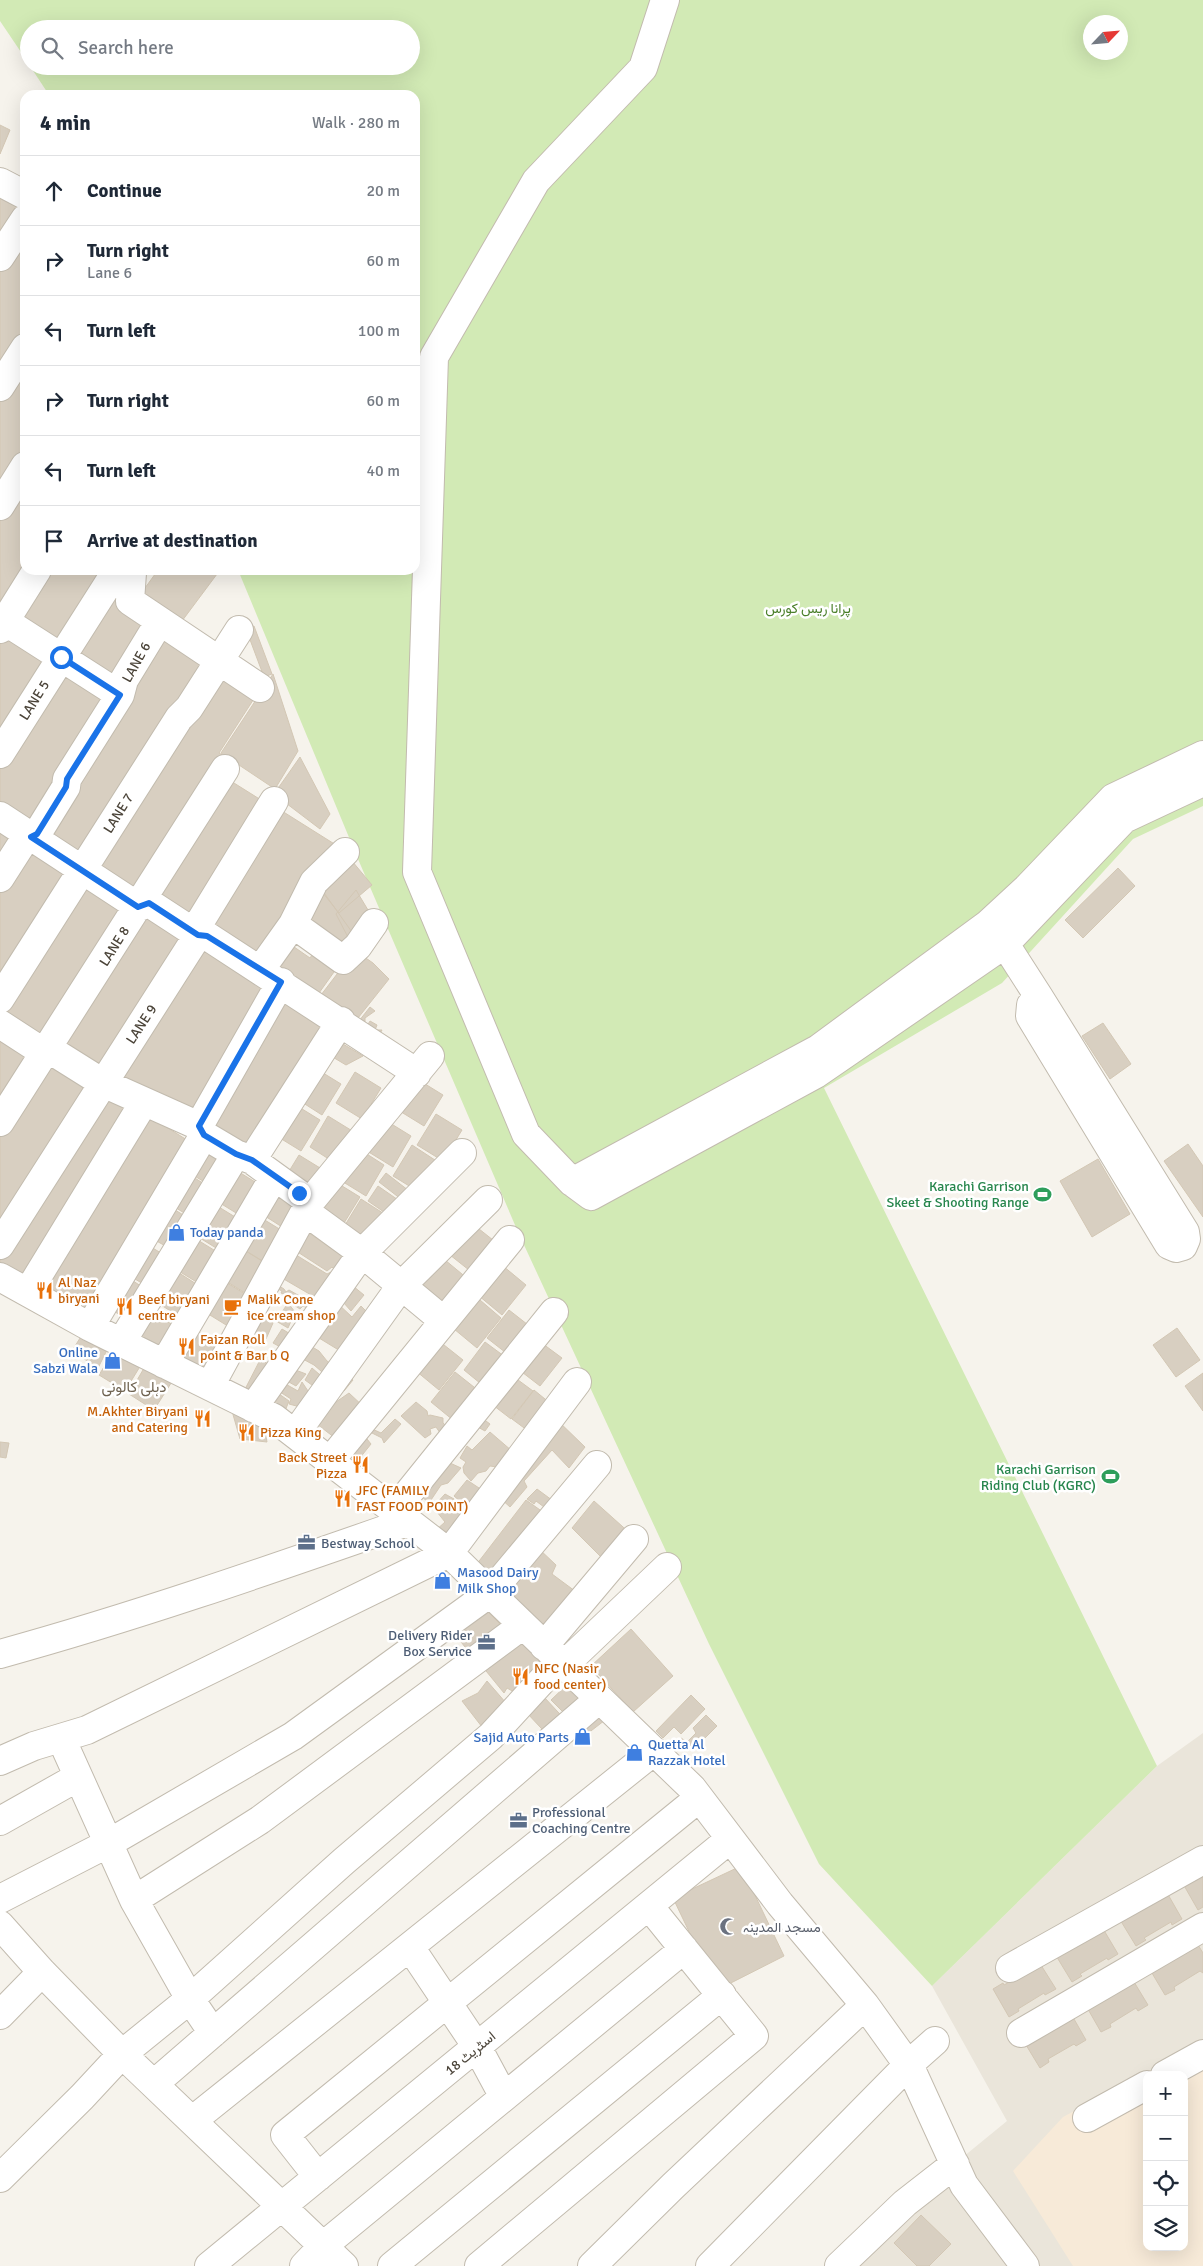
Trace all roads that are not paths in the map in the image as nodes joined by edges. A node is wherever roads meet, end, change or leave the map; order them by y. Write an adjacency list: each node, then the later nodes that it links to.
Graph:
1 (665, 0): 33 (street)
2 (0, 182): 3 (street)
3 (20, 192)
4 (20, 227): 5 (street)
5 (0, 257)
6 (20, 356): 7 (street)
7 (0, 387)
8 (20, 474): 9 (street)
9 (0, 506)
10 (35, 575): 14 (street)
11 (114, 575): 16 (street, LANE 5)
12 (132, 575): 13 (street)
13 (160, 621): 17 (street); 19 (street, LANE 6)
14 (2, 623): 16 (street)
15 (239, 630): 17 (street, LANE 7)
16 (61, 657): 19 (street); 20 (street, LANE 5)
17 (220, 661): 18 (street); 28 (street, LANE 7)
18 (260, 688)
19 (120, 695): 26 (street, LANE 6)
20 (0, 754)
21 (1203, 755): 33 (street)
22 (225, 769): 30 (street, LANE 8)
23 (1203, 782): 33 (street)
24 (274, 802): 34 (street, LANE 9)
25 (0, 816): 26 (street)
26 (31, 837): 28 (street); 29 (street, LANE 6)
27 (345, 852): 32 (street)
28 (82, 871): 30 (street); 37 (street, LANE 7)
29 (0, 878)
30 (138, 907): 34 (street); 40 (street, LANE 8)
31 (374, 923): 32 (street)
32 (293, 924): 35 (street)
33 (997, 934): 36 (street)
34 (198, 935): 35 (street); 41 (street, LANE 9)
35 (271, 976): 38 (street); 44 (street)
36 (1039, 997): 36 (street)
37 (0, 999)
38 (340, 1021): 46 (street); 49 (street)
39 (0, 1024): 40 (street)
40 (45, 1050): 41 (street); 43 (street, LANE 8)
41 (103, 1083): 42 (street); 51 (street, LANE 9)
42 (144, 1102): 44 (street); 55 (street)
43 (0, 1122)
44 (202, 1131): 46 (street); 58 (street)
45 (462, 1153): 52 (street)
46 (244, 1157): 47 (street); 59 (street)
47 (274, 1177): 49 (street); 60 (street)
48 (488, 1200): 54 (street)
49 (310, 1202): 52 (street); 62 (street)
50 (510, 1240): 57 (street)
51 (0, 1245)
52 (362, 1252): 54 (street); 63 (street)
53 (0, 1277): 55 (street)
54 (401, 1286): 57 (street); 64 (street)
55 (28, 1292): 58 (street)
56 (554, 1312): 67 (street)
57 (444, 1321): 65 (street)
58 (90, 1327): 59 (street)
59 (121, 1343): 60 (street)
60 (164, 1364): 62 (street)
61 (577, 1382): 69 (street)
62 (210, 1386): 63 (street)
63 (253, 1408): 64 (street)
64 (295, 1434): 65 (street)
65 (330, 1461): 67 (street)
66 (597, 1465): 71 (street)
67 (400, 1516): 69 (street); 73 (street)
68 (634, 1539): 74 (street)
69 (449, 1553): 71 (street); 76 (street)
70 (664, 1570): 74 (street)
71 (490, 1594): 72 (street); 83 (street)
72 (523, 1625): 74 (street); 86 (street)
73 (0, 1654)
74 (556, 1657): 75 (street); 95 (street)
75 (599, 1699): 77 (street); 99 (street)
76 (61, 1738): 78 (street); 79 (street)
77 (654, 1751): 80 (street); 90 (street)
78 (0, 1762)
79 (78, 1776): 81 (street); 83 (street)
80 (699, 1798): 82 (street); 96 (street)
81 (0, 1821)
82 (730, 1839): 87 (street, اسٹریٹ 18); 97 (street)
83 (109, 1842): 85 (street); 86 (street)
84 (1203, 1860): 92 (street)
85 (0, 1899)
86 (134, 1900): 95 (street)
87 (648, 1906): 91 (street); 102 (street, اسٹریٹ 18)
88 (0, 1924): 93 (street)
89 (1203, 1927): 100 (street)
90 (410, 1947): 96 (street); 111 (street)
91 (684, 1949): 94 (street); 109 (street)
92 (1010, 1968)
93 (42, 1972): 98 (street); 103 (street)
94 (722, 1995): 120 (street); 121 (street)
95 (190, 1999): 99 (street); 103 (street)
96 (448, 2002): 102 (street); 113 (street)
97 (865, 2005): 105 (street); 122 (street)
98 (0, 2014)
99 (212, 2033): 107 (street)
100 (1021, 2033)
101 (935, 2041): 105 (street)
102 (476, 2047): 109 (street); 113 (street, اسٹریٹ 18)
103 (122, 2054): 107 (street); 114 (street)
104 (1203, 2054): 106 (street)
105 (908, 2065): 112 (street); 123 (street)
106 (1172, 2071)
107 (155, 2083): 111 (street)
108 (1143, 2087): 110 (street)
109 (504, 2097): 116 (street)
110 (1087, 2118)
111 (193, 2120): 115 (street)
112 (955, 2164): 124 (street); 125 (street)
113 (318, 2177): 115 (street, اسٹریٹ 18)
114 (0, 2178)
115 (283, 2207): 116 (street); 117 (street, اسٹریٹ 18)
116 (324, 2246): 118 (street); 119 (street)
117 (209, 2266)
118 (304, 2266)
119 (344, 2266)
120 (392, 2266)
121 (479, 2266)
122 (592, 2266)
123 (710, 2266)
124 (839, 2266)
125 (1025, 2266)

